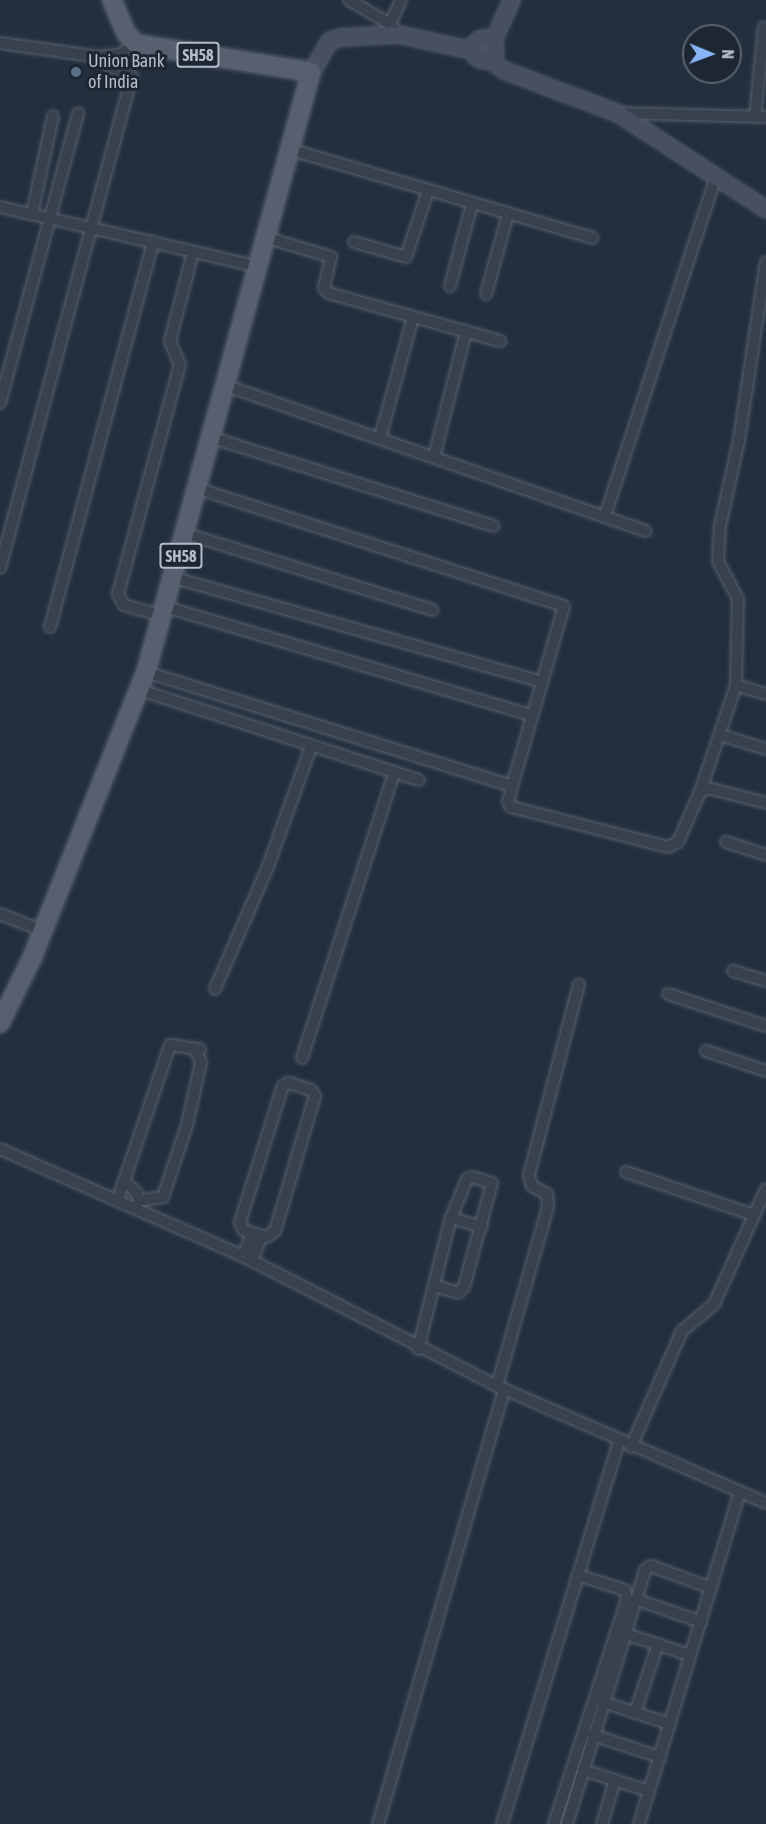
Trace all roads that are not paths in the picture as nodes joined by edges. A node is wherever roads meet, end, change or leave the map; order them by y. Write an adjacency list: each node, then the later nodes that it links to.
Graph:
1 (112, 0): 9 (main road)
2 (349, 0): 6 (street)
3 (401, 0): 6 (street)
4 (511, 0): 7 (main road)
5 (764, 27): 17 (street)
6 (394, 29): 10 (main road); 13 (main road)
7 (492, 42): 10 (main road); 12 (main road)
8 (0, 43): 11 (street)
9 (136, 44): 11 (street); 13 (main road, SH58)
10 (472, 50): 12 (main road)
11 (100, 57): 27 (street)
12 (489, 59): 15 (main road)
13 (311, 72): 18 (main road, SH58)
14 (78, 113): 26 (street)
15 (618, 113): 17 (street); 19 (main road)
16 (53, 116): 24 (street)
17 (760, 117)
18 (292, 150): 20 (street); 28 (main road, SH58)
19 (716, 176): 23 (main road); 46 (street)
20 (428, 191): 21 (street); 31 (street)
21 (472, 204): 25 (street); 35 (street)
22 (0, 207): 24 (street)
23 (766, 209)
24 (32, 214): 26 (street)
25 (508, 214): 29 (street); 36 (street)
26 (49, 217): 27 (street); 41 (street)
27 (94, 228): 30 (street); 50 (street)
28 (268, 238): 34 (main road, SH58); 37 (street)
29 (592, 238)
30 (153, 242): 32 (street); 54 (street)
31 (354, 242)
32 (194, 252): 34 (street); 53 (street)
33 (766, 262): 57 (street)
34 (260, 267): 40 (main road, SH58)
35 (450, 286)
36 (486, 294)
37 (413, 317): 38 (street); 43 (street)
38 (466, 332): 39 (street); 44 (street)
39 (500, 341)
40 (227, 386): 42 (main road, SH58); 43 (street)
41 (0, 403)
42 (213, 438): 45 (main road, SH58); 47 (street)
43 (380, 438): 44 (street)
44 (434, 457): 46 (street)
45 (199, 489): 49 (main road, SH58); 56 (street)
46 (605, 516): 48 (street)
47 (493, 526)
48 (646, 531)
49 (187, 534): 51 (main road, SH58); 52 (street)
50 (0, 568)
51 (175, 578): 53 (main road, SH58); 56 (street)
52 (432, 610)
53 (165, 611): 55 (main road, SH58); 60 (street)
54 (50, 627)
55 (146, 672): 58 (main road, SH58); 66 (street)
56 (542, 682): 60 (street)
57 (736, 686): 59 (street); 61 (street)
58 (140, 690): 62 (street); 72 (main road, SH58)
59 (766, 694)
60 (531, 715): 66 (street)
61 (720, 735): 63 (street); 67 (street)
62 (311, 747): 64 (street); 76 (street)
63 (766, 748)
64 (394, 773): 65 (street); 81 (street)
65 (419, 780)
66 (512, 786): 67 (street)
67 (700, 792): 68 (street)
68 (766, 803)
69 (726, 842): 70 (street)
70 (766, 855)
71 (0, 914): 72 (street)
72 (43, 931): 78 (main road, SH58)
73 (733, 971): 74 (street)
74 (766, 981)
75 (579, 984): 95 (street)
76 (215, 989)
77 (668, 994): 79 (street)
78 (0, 1023)
79 (766, 1026)
80 (706, 1051): 82 (street)
81 (302, 1058)
82 (766, 1071)
83 (0, 1149): 87 (street)
84 (626, 1172): 88 (street)
85 (124, 1180): 85 (street); 87 (street)
86 (766, 1189): 88 (street)
87 (118, 1201): 92 (street)
88 (754, 1215): 97 (street)
89 (451, 1218): 90 (street); 90 (street); 93 (street)
90 (482, 1227): 93 (street)
91 (256, 1235): 91 (street); 92 (street)
92 (247, 1258): 94 (street)
93 (436, 1286): 94 (street)
94 (417, 1349): 95 (street)
95 (500, 1388): 96 (street); 115 (street)
96 (619, 1441): 97 (street); 100 (street)
97 (631, 1447): 98 (street)
98 (739, 1494): 99 (street); 101 (street)
99 (766, 1503)
100 (577, 1575): 116 (street); 117 (street)
101 (711, 1588): 102 (street); 103 (street)
102 (635, 1599): 103 (street); 104 (street)
103 (701, 1622): 106 (street)
104 (623, 1633): 105 (street); 107 (street)
105 (658, 1644): 106 (street); 108 (street)
106 (690, 1655): 109 (street)
107 (603, 1702): 108 (street); 110 (street)
108 (635, 1713): 109 (street)
109 (670, 1724): 111 (street)
110 (593, 1735): 111 (street); 112 (street)
111 (660, 1757): 114 (street)
112 (583, 1770): 113 (street); 118 (street)
113 (615, 1780): 114 (street); 119 (street)
114 (649, 1791): 120 (street)
115 (378, 1824)
116 (502, 1824)
117 (554, 1824)
118 (567, 1824)
119 (602, 1824)
120 (639, 1824)

